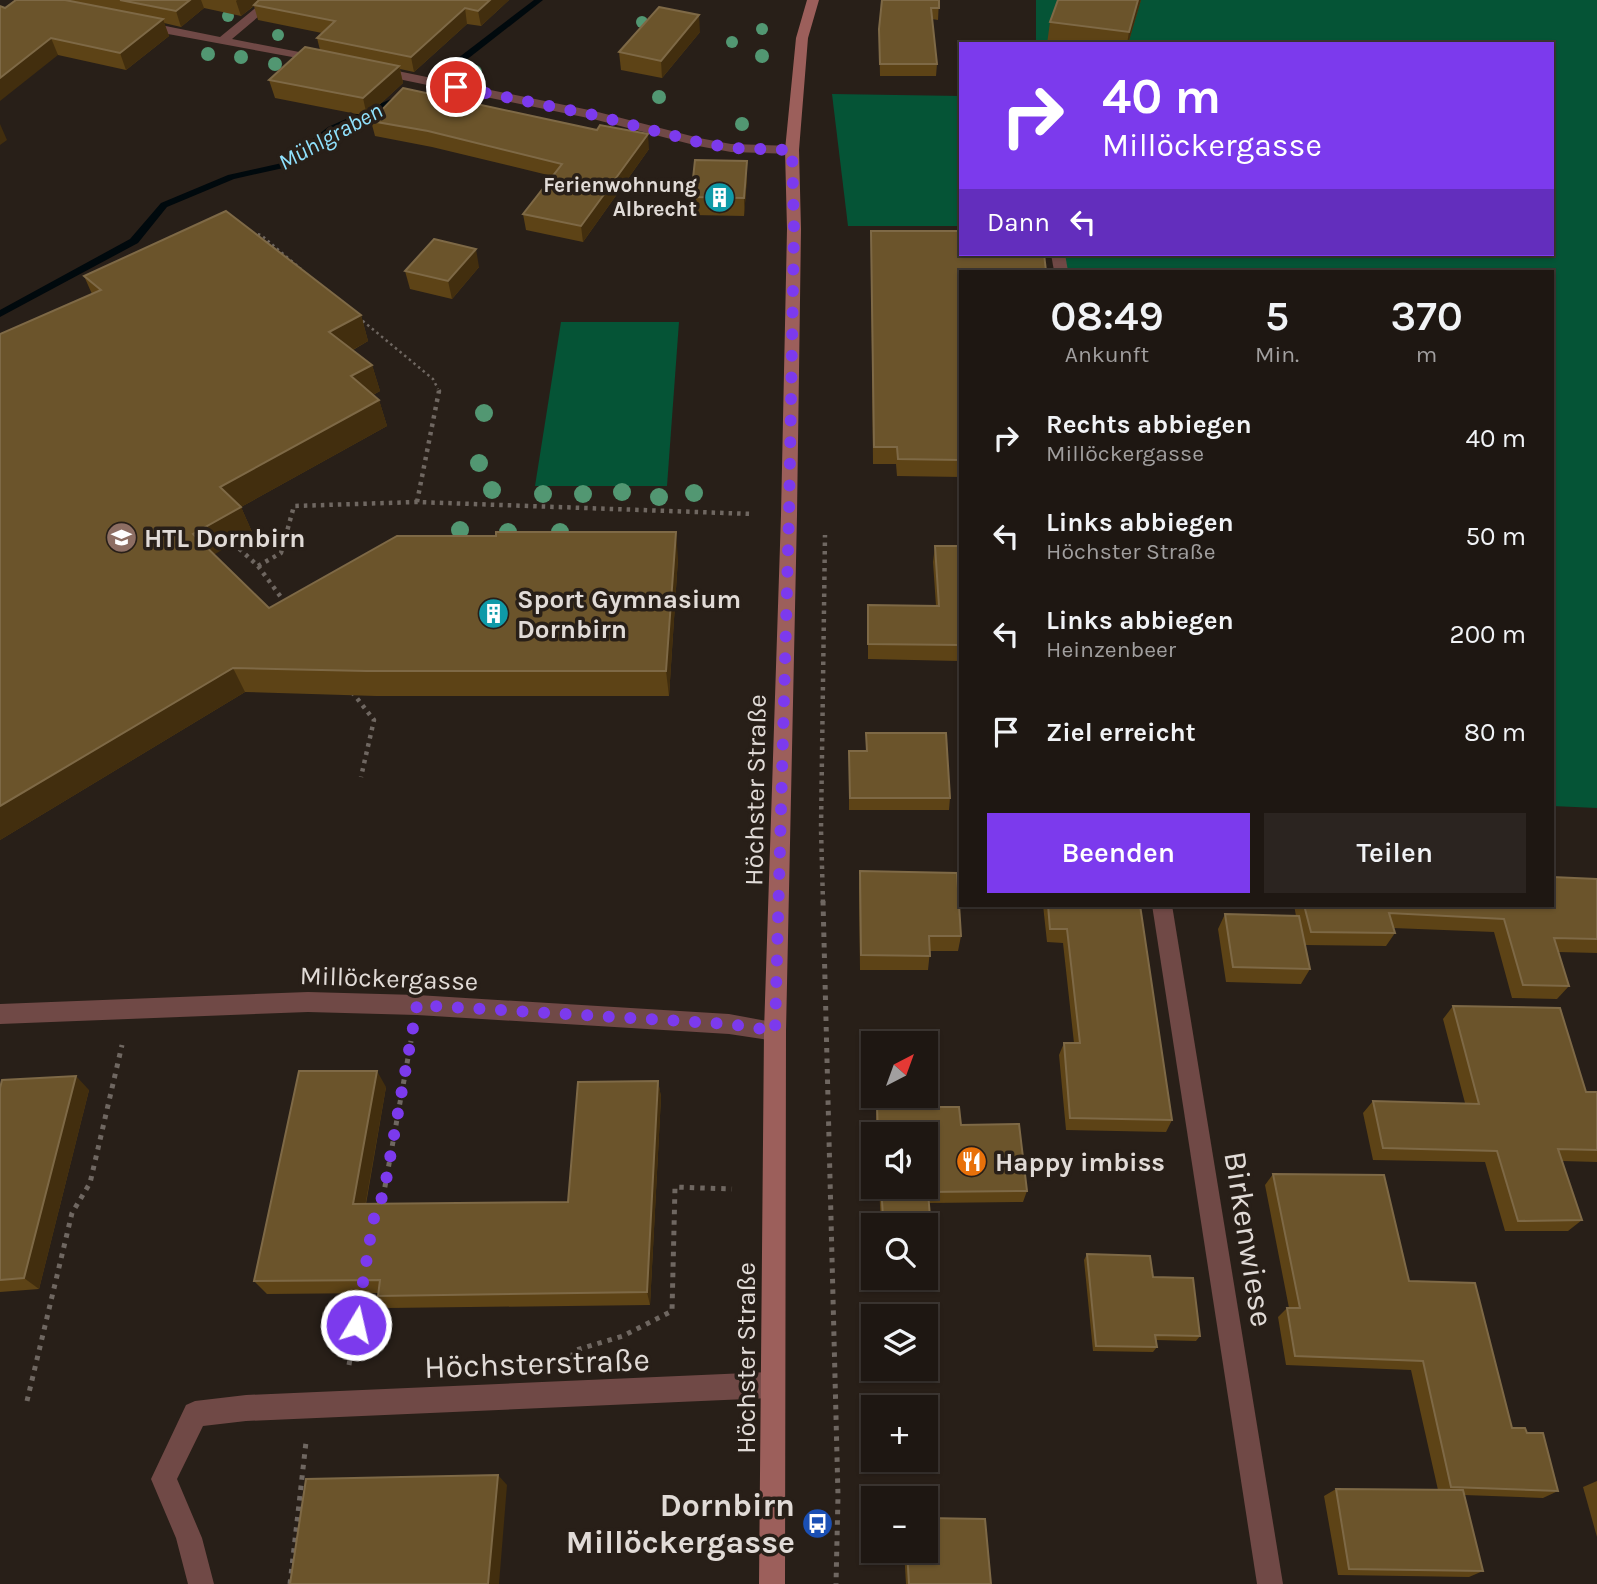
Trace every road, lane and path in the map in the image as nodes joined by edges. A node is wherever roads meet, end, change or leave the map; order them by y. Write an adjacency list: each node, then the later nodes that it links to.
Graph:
1 (272, 0): 4 (street)
2 (813, 0): 7 (main road, Höchster Straße)
3 (126, 22): 4 (street)
4 (224, 40): 5 (street)
5 (335, 63)
6 (361, 68): 7 (street)
7 (792, 150): 23 (main road, Höchster Straße)
8 (250, 233): 9 (path)
9 (301, 269)
10 (352, 312): 11 (path)
11 (417, 502): 12 (path); 15 (path)
12 (753, 514)
13 (825, 527): 35 (path)
14 (233, 543): 15 (path)
15 (258, 566): 16 (path)
16 (291, 610)
17 (349, 687): 18 (path)
18 (361, 777)
19 (1162, 907): 36 (street, Birkenwiese)
20 (417, 1005): 21 (street, Millöckergasse); 23 (street, Millöckergasse); 25 (path)
21 (130, 1007): 22 (street, Millöckergasse); 29 (path)
22 (0, 1014)
23 (775, 1031): 27 (main road, Höchster Straße)
24 (732, 1189): 28 (path)
25 (376, 1211)
26 (364, 1273): 30 (path)
27 (771, 1385): 28 (street, Höchsterstraße); 34 (main road, Höchster Straße)
28 (569, 1395): 30 (street, Höchsterstraße)
29 (27, 1401)
30 (343, 1404): 31 (street, Höchsterstraße)
31 (311, 1405): 32 (street, Höchsterstraße); 33 (path)
32 (201, 1584)
33 (290, 1584)
34 (772, 1584)
35 (836, 1584)
36 (1270, 1584)

